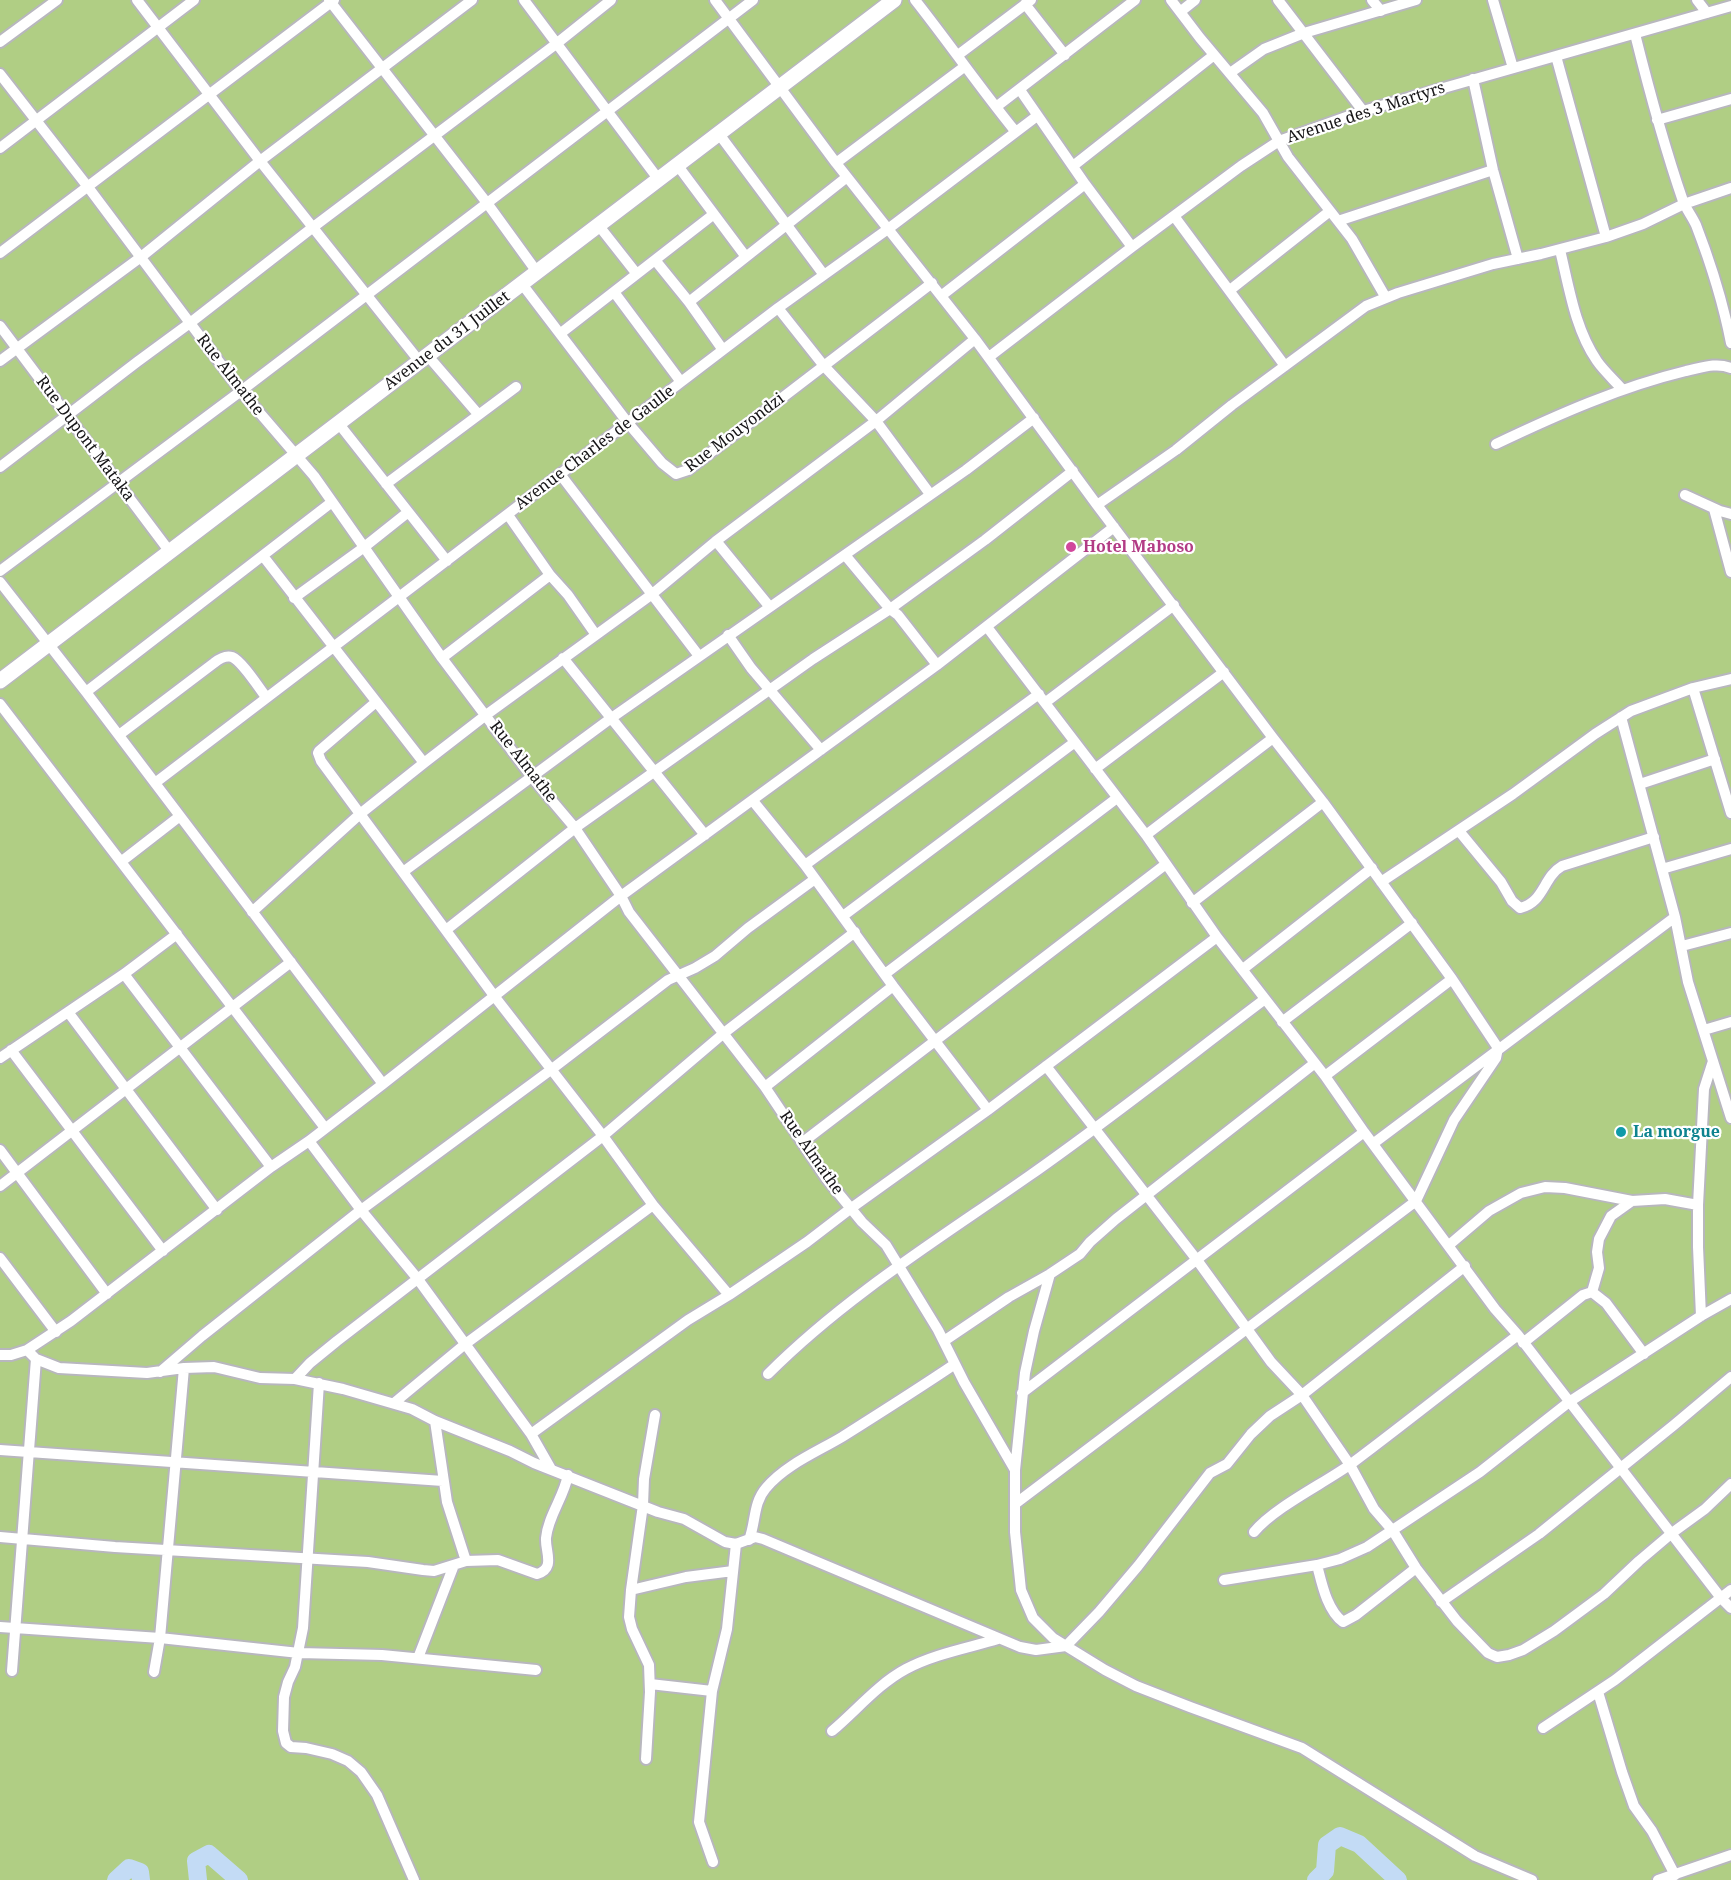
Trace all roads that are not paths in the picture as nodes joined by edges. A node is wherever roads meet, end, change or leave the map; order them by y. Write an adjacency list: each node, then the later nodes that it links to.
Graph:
1 (57, 0): 29 (street)
2 (137, 0): 26 (street)
3 (194, 0): 26 (street)
4 (472, 0): 36 (street)
5 (524, 0): 30 (street)
6 (611, 0): 30 (street)
7 (715, 0): 25 (street)
8 (753, 0): 25 (street)
9 (894, 0): 41 (street, Avenue du 31 Juillet)
10 (915, 0): 31 (street)
11 (1135, 0): 32 (street)
12 (1171, 0): 23 (street)
13 (1195, 0): 23 (street)
14 (1278, 0): 27 (street)
15 (1372, 0): 22 (street)
16 (1416, 0): 22 (street)
17 (1493, 0): 37 (street)
18 (1698, 0): 24 (street)
19 (331, 1): 36 (street); 43 (street)
20 (1028, 2): 31 (street); 32 (street)
21 (1731, 6): 24 (street, Avenue des 3 Martyrs)
22 (1381, 11): 27 (street)
23 (1180, 12): 33 (street)
24 (1707, 13): 28 (street, Avenue des 3 Martyrs)
25 (728, 18): 41 (street); 46 (street)
26 (158, 27): 43 (street); 50 (street)
27 (1304, 33): 38 (street); 47 (street)
28 (1635, 34): 34 (street, Avenue des 3 Martyrs); 49 (street)
29 (0, 42)
30 (556, 44): 46 (street); 53 (street)
31 (958, 55): 35 (street)
32 (1065, 55): 42 (street)
33 (1214, 55): 38 (street); 59 (street)
34 (1556, 56): 37 (street, Avenue des 3 Martyrs); 76 (street)
35 (964, 67): 45 (street); 57 (street)
36 (384, 68): 53 (street); 56 (street)
37 (1513, 68): 40 (street, Avenue des 3 Martyrs)
38 (1230, 73): 54 (street)
39 (0, 74): 50 (street, Rue Almathe)
40 (1473, 79): 47 (street, Avenue des 3 Martyrs); 60 (street)
41 (781, 88): 52 (street, Avenue du 31 Juillet); 57 (street)
42 (1020, 90): 45 (street); 48 (street)
43 (209, 95): 56 (street); 64 (street)
44 (1731, 99): 49 (street)
45 (996, 107): 51 (street)
46 (607, 110): 62 (street); 66 (street)
47 (1363, 111): 54 (street, Avenue des 3 Martyrs)
48 (1037, 116): 51 (street, Avenue Charles de Gaulle); 59 (street)
49 (1657, 120): 67 (street)
50 (36, 121): 55 (street); 64 (street, Rue Almathe)
51 (1015, 131): 75 (street, Avenue Charles de Gaulle)
52 (719, 134): 58 (street, Avenue du 31 Juillet); 73 (street)
53 (435, 135): 66 (street); 74 (street)
54 (1279, 141): 68 (street); 70 (street, Avenue des 3 Martyrs)
55 (0, 148)
56 (260, 161): 74 (street); 80 (street)
57 (836, 163): 61 (street)
58 (678, 166): 62 (street, Avenue du 31 Juillet); 69 (street)
59 (1073, 166): 63 (street)
60 (1493, 170): 71 (street); 82 (street)
61 (847, 177): 73 (street); 75 (street)
62 (659, 180): 72 (street, Avenue du 31 Juillet)
63 (1084, 184): 77 (street); 92 (street)
64 (88, 187): 79 (street); 80 (street, Rue Almathe)
65 (1731, 188): 67 (street)
66 (487, 203): 84 (street); 91 (street)
67 (1684, 204): 76 (street); 100 (street)
68 (1330, 211): 71 (street); 89 (street)
69 (714, 214): 81 (street); 83 (street)
70 (1174, 216): 77 (street, Avenue des 3 Martyrs); 89 (street)
71 (1338, 220): 93 (street)
72 (599, 225): 84 (street, Avenue du 31 Juillet); 85 (street)
73 (787, 226): 81 (street); 86 (street)
74 (312, 228): 91 (street); 96 (street)
75 (888, 230): 86 (street, Avenue Charles de Gaulle); 87 (street)
76 (1606, 237): 78 (street)
77 (1132, 247): 103 (street, Avenue des 3 Martyrs)
78 (1560, 250): 82 (street); 111 (street)
79 (0, 253)
80 (141, 257): 96 (street, Rue Almathe); 101 (street)
81 (746, 257): 94 (street)
82 (1518, 259): 93 (street)
83 (655, 260): 85 (street); 94 (street)
84 (537, 272): 88 (street, Avenue du 31 Juillet)
85 (636, 273): 90 (street)
86 (824, 275): 95 (street, Avenue Charles de Gaulle)
87 (932, 283): 92 (street); 106 (street, Rue Mouyondzi)
88 (522, 284): 98 (street, Rue Mouyondzi); 104 (street, Avenue du 31 Juillet)
89 (1230, 290): 107 (street)
90 (614, 292): 98 (street); 109 (street)
91 (365, 296): 104 (street); 112 (street)
92 (941, 296): 99 (street)
93 (1386, 297): 107 (street)
94 (689, 302): 102 (street)
95 (778, 308): 102 (street, Avenue Charles de Gaulle); 106 (street)
96 (190, 323): 112 (street, Rue Almathe); 113 (street)
97 (0, 326): 101 (street, Rue Dupont Mataka)
98 (561, 333): 117 (street, Rue Mouyondzi)
99 (975, 339): 103 (street); 116 (street)
100 (1731, 343)
101 (17, 348): 105 (street); 113 (street, Rue Dupont Mataka)
102 (723, 350): 109 (street, Avenue Charles de Gaulle)
103 (988, 357): 115 (street)
104 (424, 359): 114 (street); 118 (street, Avenue du 31 Juillet)
105 (0, 361)
106 (824, 366): 116 (street); 117 (street, Rue Mouyondzi)
107 (1285, 366): 129 (street)
108 (1731, 368): 111 (street)
109 (681, 382): 117 (street, Avenue Charles de Gaulle)
110 (516, 387): 114 (street)
111 (1622, 389): 119 (street)
112 (241, 391): 120 (street, Rue Almathe); 124 (street)
113 (68, 414): 121 (street); 124 (street, Rue Dupont Mataka)
114 (478, 414): 125 (street)
115 (1034, 418): 122 (street); 126 (street)
116 (876, 421): 126 (street); 135 (street)
117 (628, 423): 123 (street, Avenue Charles de Gaulle)
118 (339, 424): 120 (street, Avenue du 31 Juillet); 125 (street)
119 (1496, 444)
120 (296, 457): 128 (street, Rue Almathe); 137 (street, Avenue du 31 Juillet)
121 (0, 467)
122 (1073, 471): 129 (street); 150 (street)
123 (560, 474): 133 (street, Avenue Charles de Gaulle); 145 (street)
124 (117, 484): 137 (street, Rue Dupont Mataka); 141 (street)
125 (386, 484): 131 (street)
126 (930, 494): 138 (street)
127 (1685, 495): 130 (street)
128 (332, 502): 136 (street, Rue Almathe); 139 (street)
129 (1097, 505): 134 (street)
130 (1714, 509): 132 (street); 142 (street)
131 (407, 513): 136 (street); 140 (street)
132 (1731, 514)
133 (508, 515): 140 (street, Avenue Charles de Gaulle); 143 (street)
134 (1114, 526): 148 (street); 151 (street)
135 (716, 541): 145 (street); 149 (street)
136 (363, 548): 146 (street); 147 (street, Rue Almathe)
137 (170, 552): 154 (street, Avenue du 31 Juillet)
138 (845, 555): 149 (street); 150 (street)
139 (263, 556): 146 (street); 165 (street)
140 (447, 561): 147 (street, Avenue Charles de Gaulle)
141 (0, 571)
142 (1731, 572)
143 (550, 574): 152 (street); 157 (street)
144 (0, 582): 154 (street)
145 (651, 595): 152 (street); 156 (street)
146 (294, 598): 155 (street)
147 (397, 598): 155 (street, Avenue Charles de Gaulle); 157 (street, Rue Almathe)
148 (1174, 605): 160 (street); 167 (street)
149 (770, 606): 153 (street)
150 (890, 609): 159 (street); 164 (street)
151 (987, 627): 159 (street); 167 (street)
152 (596, 635): 158 (street)
153 (728, 635): 156 (street); 164 (street)
154 (48, 644): 162 (street, Avenue du 31 Juillet); 165 (street)
155 (333, 648): 166 (street, Avenue Charles de Gaulle); 168 (street)
156 (699, 656): 172 (street)
157 (442, 658): 170 (street, Rue Almathe)
158 (563, 658): 170 (street); 172 (street)
159 (937, 665): 176 (street)
160 (1224, 672): 174 (street); 179 (street)
161 (1731, 679): 163 (street)
162 (0, 681)
163 (1693, 688): 171 (street); 177 (street)
164 (770, 691): 176 (street); 180 (street)
165 (86, 692): 173 (street)
166 (266, 697): 173 (street); 182 (street, Avenue Charles de Gaulle)
167 (1042, 698): 175 (street); 198 (street)
168 (376, 702): 178 (street); 188 (street)
169 (0, 704): 196 (street)
170 (486, 715): 178 (street); 181 (street, Rue Almathe)
171 (1621, 717): 183 (street); 191 (street)
172 (610, 719): 180 (street); 181 (street)
173 (118, 735): 182 (street)
174 (1273, 738): 186 (street); 193 (street)
175 (1075, 741): 179 (street); 207 (street)
176 (821, 750): 185 (street)
177 (1715, 759): 183 (street); 187 (street)
178 (423, 764): 188 (street)
179 (1095, 769): 184 (street)
180 (655, 772): 190 (street); 192 (street)
181 (531, 776): 190 (street, Rue Almathe); 201 (street)
182 (155, 783): 189 (street)
183 (1640, 784): 194 (street)
184 (1117, 798): 193 (street); 219 (street)
185 (753, 801): 192 (street); 198 (street)
186 (1323, 802): 199 (street); 205 (street)
187 (1731, 813)
188 (360, 814): 201 (street); 206 (street)
189 (180, 816): 196 (street); 206 (street)
190 (575, 828): 204 (street, Rue Almathe); 210 (street)
191 (1459, 831): 194 (street); 203 (street)
192 (705, 835): 204 (street)
193 (1146, 835): 197 (street)
194 (1654, 837): 200 (street)
195 (1731, 849): 200 (street)
196 (122, 861): 213 (street)
197 (1166, 864): 205 (street); 231 (street)
198 (805, 865): 202 (street)
199 (1372, 868): 203 (street); 217 (street)
200 (1662, 869): 208 (street)
201 (403, 872): 210 (street)
202 (815, 879): 207 (street); 220 (street)
203 (1381, 882): 209 (street)
204 (621, 896): 220 (street, Rue Almathe); 223 (street)
205 (1192, 903): 214 (street)
206 (252, 912): 216 (street)
207 (843, 916): 211 (street)
208 (1675, 917): 215 (street); 233 (street)
209 (1412, 923): 221 (street); 227 (street)
210 (446, 930): 223 (street)
211 (855, 932): 219 (street); 230 (street)
212 (1731, 933): 215 (street)
213 (177, 934): 218 (street); 225 (street)
214 (1217, 937): 217 (street); 238 (street)
215 (1682, 946): 229 (street)
216 (291, 962): 225 (street); 241 (street)
217 (1242, 969): 224 (street)
218 (124, 974): 226 (street); 232 (street)
219 (885, 974): 222 (street)
220 (678, 976): 230 (street, Rue Almathe); 239 (street)
221 (1452, 979): 233 (street); 240 (street)
222 (893, 986): 231 (street); 242 (street)
223 (495, 997): 239 (street); 241 (street)
224 (1265, 999): 227 (street); 247 (street)
225 (233, 1008): 232 (street); 246 (street)
226 (68, 1012): 234 (street); 243 (street)
227 (1282, 1022): 237 (street)
228 (1731, 1022): 229 (street)
229 (1704, 1029): 236 (street)
230 (724, 1033): 242 (street, Rue Almathe); 250 (street)
231 (934, 1040): 244 (street); 252 (street)
232 (179, 1048): 243 (street); 255 (street)
233 (1498, 1048): 253 (street); 259 (street)
234 (11, 1050): 235 (street); 248 (street)
235 (0, 1058)
236 (1713, 1061): 245 (street); 262 (street)
237 (1315, 1063): 240 (street); 258 (street)
238 (1046, 1066): 244 (street); 247 (street)
239 (552, 1069): 250 (street); 265 (street)
240 (1325, 1076): 249 (street)
241 (383, 1084): 246 (street)
242 (765, 1087): 252 (street, Rue Almathe)
243 (127, 1090): 248 (street); 264 (street)
244 (988, 1110): 263 (street)
245 (1730, 1111)
246 (325, 1128): 251 (street)
247 (1094, 1129): 258 (street); 270 (street)
248 (72, 1131): 256 (street); 267 (street)
249 (1364, 1132): 253 (street); 269 (street)
250 (603, 1136): 261 (street); 273 (street)
251 (309, 1141): 255 (street); 265 (street)
252 (803, 1142): 263 (street, Rue Almathe)
253 (1374, 1143): 259 (street)
254 (0, 1150): 256 (street)
255 (271, 1167): 264 (street)
256 (17, 1173): 257 (street); 275 (street)
257 (0, 1185)
258 (1147, 1195): 269 (street); 272 (street)
259 (1416, 1202): 266 (street); 279 (street)
260 (1632, 1202): 262 (street); 266 (street); 274 (street)
261 (653, 1205): 276 (street); 283 (street)
262 (1698, 1205): 278 (street)
263 (850, 1209): 270 (street, Rue Almathe); 276 (street)
264 (217, 1210): 267 (street)
265 (361, 1210): 273 (street); 290 (street)
266 (1449, 1245): 271 (street)
267 (163, 1251): 275 (street)
268 (0, 1258): 280 (street)
269 (1197, 1260): 279 (street); 295 (street)
270 (900, 1264): 282 (street, Rue Almathe); 291 (street)
271 (1465, 1266): 281 (street); 296 (street)
272 (1050, 1274): 282 (street); 295 (street)
273 (417, 1278): 283 (street); 293 (street)
274 (1592, 1292): 281 (street); 285 (street)
275 (107, 1294): 280 (street)
276 (729, 1296): 301 (street)
277 (1731, 1299): 278 (street)
278 (1701, 1316): 285 (street)
279 (1247, 1330): 296 (street); 313 (street)
280 (56, 1332): 284 (street)
281 (1520, 1339): 298 (street); 305 (street)
282 (944, 1341): 288 (street, Rue Almathe)
283 (464, 1345): 297 (street); 301 (street)
284 (27, 1350): 286 (street); 287 (street)
285 (1644, 1354): 298 (street)
286 (0, 1355)
287 (36, 1359): 290 (street); 303 (street)
288 (955, 1364): 308 (street, Rue Almathe); 320 (street)
289 (184, 1368): 290 (street); 293 (street); 304 (street)
290 (160, 1372)
291 (768, 1374)
292 (1731, 1377): 306 (street)
293 (296, 1379): 294 (street)
294 (320, 1383): 297 (street); 309 (street)
295 (1022, 1393): 308 (street)
296 (1302, 1395): 305 (street); 339 (street)
297 (394, 1402): 300 (street)
298 (1569, 1402): 306 (street); 315 (street)
299 (656, 1415): 314 (street)
300 (435, 1421): 307 (street); 311 (street)
301 (531, 1434): 307 (street)
302 (0, 1450): 303 (street)
303 (30, 1452): 304 (street); 319 (street)
304 (174, 1462): 309 (street); 322 (street)
305 (1350, 1465): 315 (street); 316 (street)
306 (1620, 1468): 317 (street); 333 (street)
307 (551, 1469): 310 (street)
308 (1015, 1470): 313 (street)
309 (314, 1473): 311 (street); 323 (street)
310 (568, 1475): 314 (street); 324 (street)
311 (443, 1481): 324 (street)
312 (1731, 1484): 317 (street)
313 (1016, 1504): 339 (street)
314 (643, 1505): 321 (street); 330 (street)
315 (1393, 1531): 326 (street); 327 (street)
316 (1254, 1532)
317 (1672, 1533): 332 (street); 333 (street)
318 (0, 1537): 319 (street)
319 (24, 1538): 322 (street); 336 (street)
320 (749, 1540): 321 (street); 338 (street)
321 (736, 1544): 328 (street)
322 (166, 1549): 323 (street); 337 (street)
323 (309, 1557): 325 (street); 340 (street)
324 (466, 1561): 325 (street)
325 (454, 1565): 341 (street)
326 (1317, 1565): 327 (street); 329 (street)
327 (1416, 1568): 333 (street)
328 (733, 1571): 330 (street); 346 (street)
329 (1224, 1580)
330 (631, 1590): 345 (street)
331 (1731, 1590): 332 (street)
332 (1721, 1598): 334 (street); 347 (street)
333 (1441, 1602)
334 (1731, 1608)
335 (0, 1627): 336 (street)
336 (16, 1628): 337 (street); 343 (street)
337 (160, 1638): 340 (street); 344 (street)
338 (998, 1639): 339 (street); 349 (street)
339 (1066, 1646): 355 (street)
340 (299, 1653): 341 (street); 354 (street)
341 (418, 1658): 342 (street)
342 (536, 1670)
343 (12, 1671)
344 (154, 1672)
345 (650, 1684): 346 (street); 350 (street)
346 (712, 1691): 352 (street)
347 (1598, 1692): 348 (street); 353 (street)
348 (1543, 1728)
349 (832, 1731)
350 (646, 1759)
351 (1731, 1855): 353 (street)
352 (713, 1862)
353 (1676, 1875): 356 (street)
354 (414, 1880)
355 (1532, 1880)
356 (1658, 1880)

